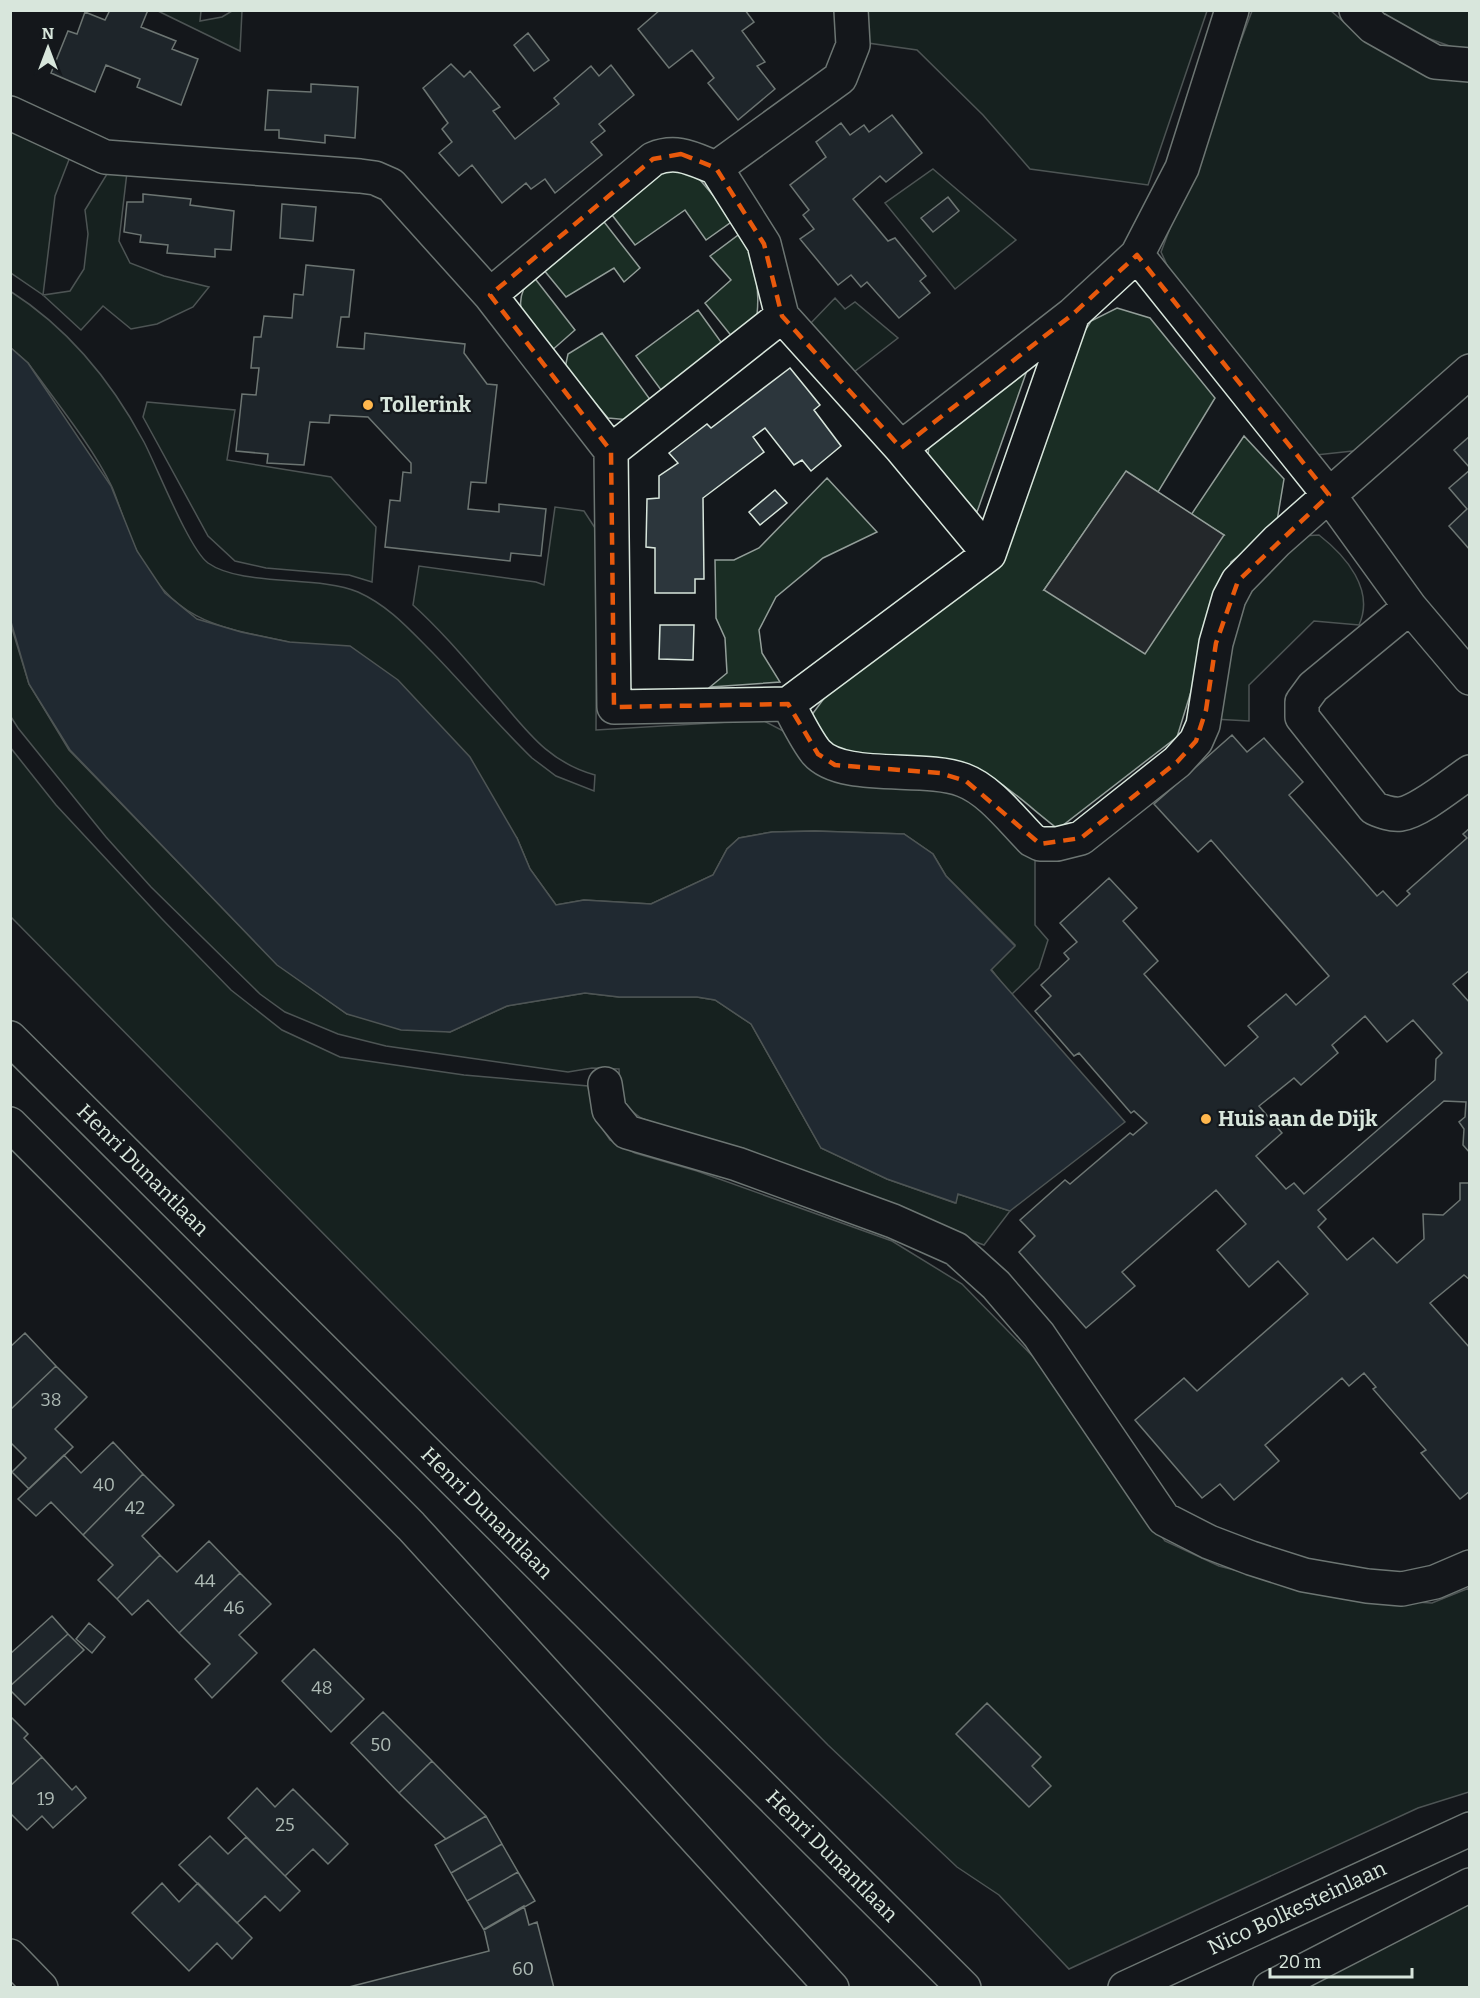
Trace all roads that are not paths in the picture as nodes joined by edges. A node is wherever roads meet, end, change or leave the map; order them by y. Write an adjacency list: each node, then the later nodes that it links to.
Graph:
1 (851, 10): 6 (street)
2 (1232, 10): 7 (street)
3 (1356, 10): 4 (street)
4 (1470, 65)
5 (10, 113): 8 (street)
6 (716, 168): 8 (street); 10 (street)
7 (1137, 255): 9 (street); 14 (street)
8 (490, 295): 13 (street)
9 (1073, 314): 12 (street); 15 (street)
10 (782, 316): 12 (street); 13 (street)
11 (1470, 371): 14 (street)
12 (901, 448): 15 (street)
13 (611, 451): 18 (street)
14 (1329, 495): 16 (street); 18 (street)
15 (989, 554): 18 (street)
16 (1410, 607): 17 (street); 19 (street)
17 (1470, 678)
18 (788, 705)
19 (1470, 772)
20 (10, 1038): 29 (street, Henri Dunantlaan)
21 (605, 1084): 23 (street)
22 (10, 1124): 28 (street)
23 (1470, 1567)
24 (1470, 1829): 30 (street, Nico Bolkesteinlaan)
25 (1470, 1885): 31 (street)
26 (10, 1956): 27 (street)
27 (40, 1988)
28 (832, 1988)
29 (964, 1988)
30 (1125, 1988)
31 (1270, 1988)

